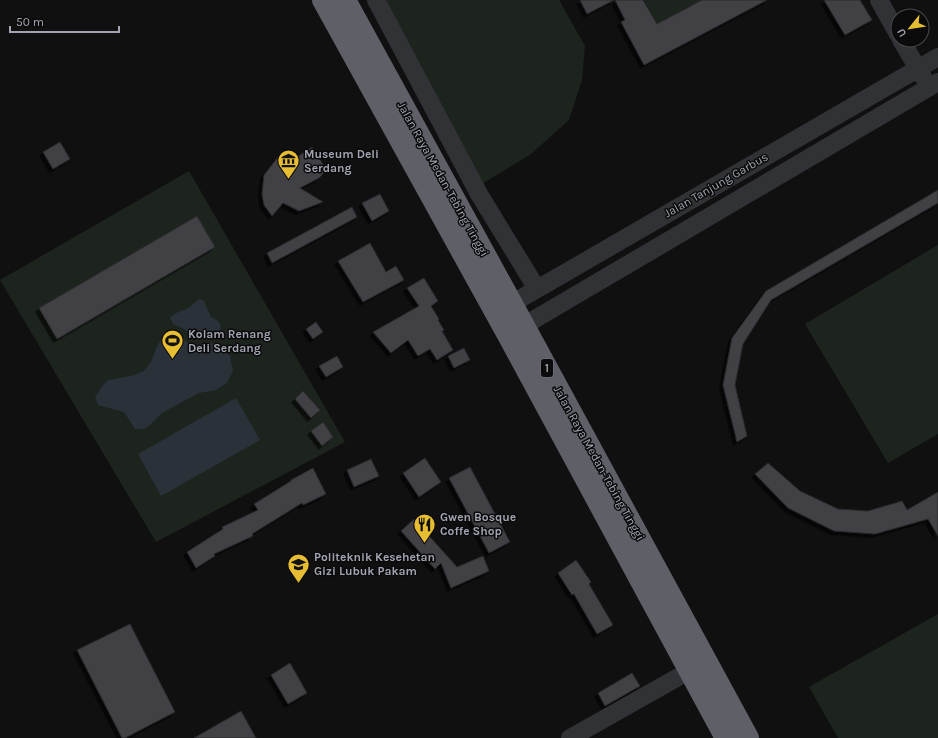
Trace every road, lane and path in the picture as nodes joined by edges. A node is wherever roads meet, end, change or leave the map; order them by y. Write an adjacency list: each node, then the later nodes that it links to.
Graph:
1 (324, 0): 11 (highway, Jalan Raya Medan-Tebing Tinggi / 1)
2 (345, 0): 11 (highway, Jalan Raya Medan-Tebing Tinggi / 1)
3 (376, 0): 10 (street)
4 (879, 0): 5 (street)
5 (890, 20)
6 (906, 48): 8 (street)
7 (938, 57): 8 (street, Jalan Tanjung Garbus)
8 (917, 68): 9 (street); 10 (street, Jalan Tanjung Garbus)
9 (934, 85): 12 (street, Jalan Tanjung Garbus)
10 (537, 289): 11 (street, Jalan Tanjung Garbus)
11 (504, 308): 12 (highway, Jalan Raya Medan-Tebing Tinggi / 1)
12 (516, 331): 13 (highway, Jalan Raya Medan-Tebing Tinggi / 1); 16 (highway, Jalan Raya Medan-Tebing Tinggi / 1)
13 (689, 671): 14 (street); 15 (highway, Jalan Raya Medan-Tebing Tinggi / 1)
14 (570, 738)
15 (726, 738)
16 (748, 738)

